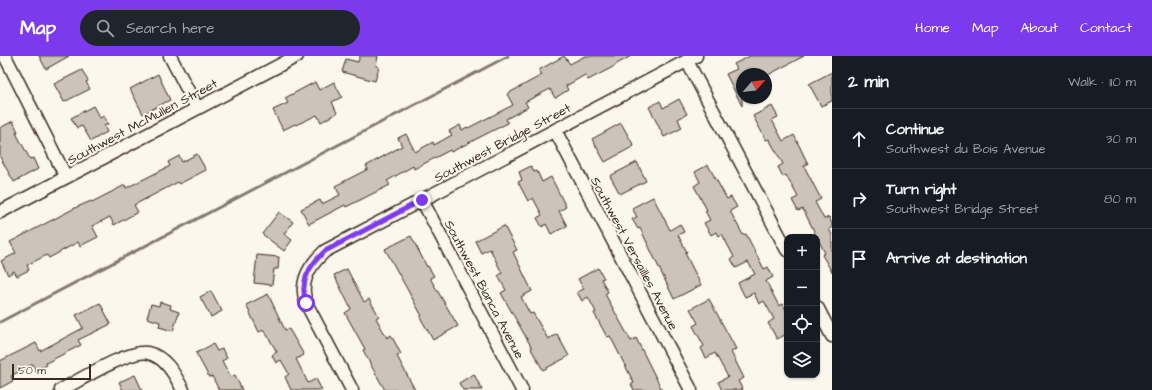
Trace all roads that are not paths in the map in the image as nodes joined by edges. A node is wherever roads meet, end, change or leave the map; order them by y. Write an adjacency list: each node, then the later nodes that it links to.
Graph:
1 (5, 56): 7 (street)
2 (170, 56): 5 (street)
3 (297, 56): 5 (street, Southwest McMullen Street)
4 (691, 58): 6 (street, Southwest Bridge Street); 10 (street)
5 (197, 108): 7 (street, Southwest McMullen Street)
6 (555, 130): 8 (street, Southwest Bridge Street); 17 (street, Southwest Versailles Avenue)
7 (66, 177): 9 (street, Southwest McMullen Street)
8 (422, 200): 15 (street, Southwest Bridge Street); 16 (street, Southwest Bianca Avenue)
9 (0, 212)
10 (784, 244)
11 (820, 313): 12 (street)
12 (832, 336)
13 (61, 390): 14 (street)
14 (183, 390)
15 (352, 390)
16 (522, 390)
17 (691, 390)

